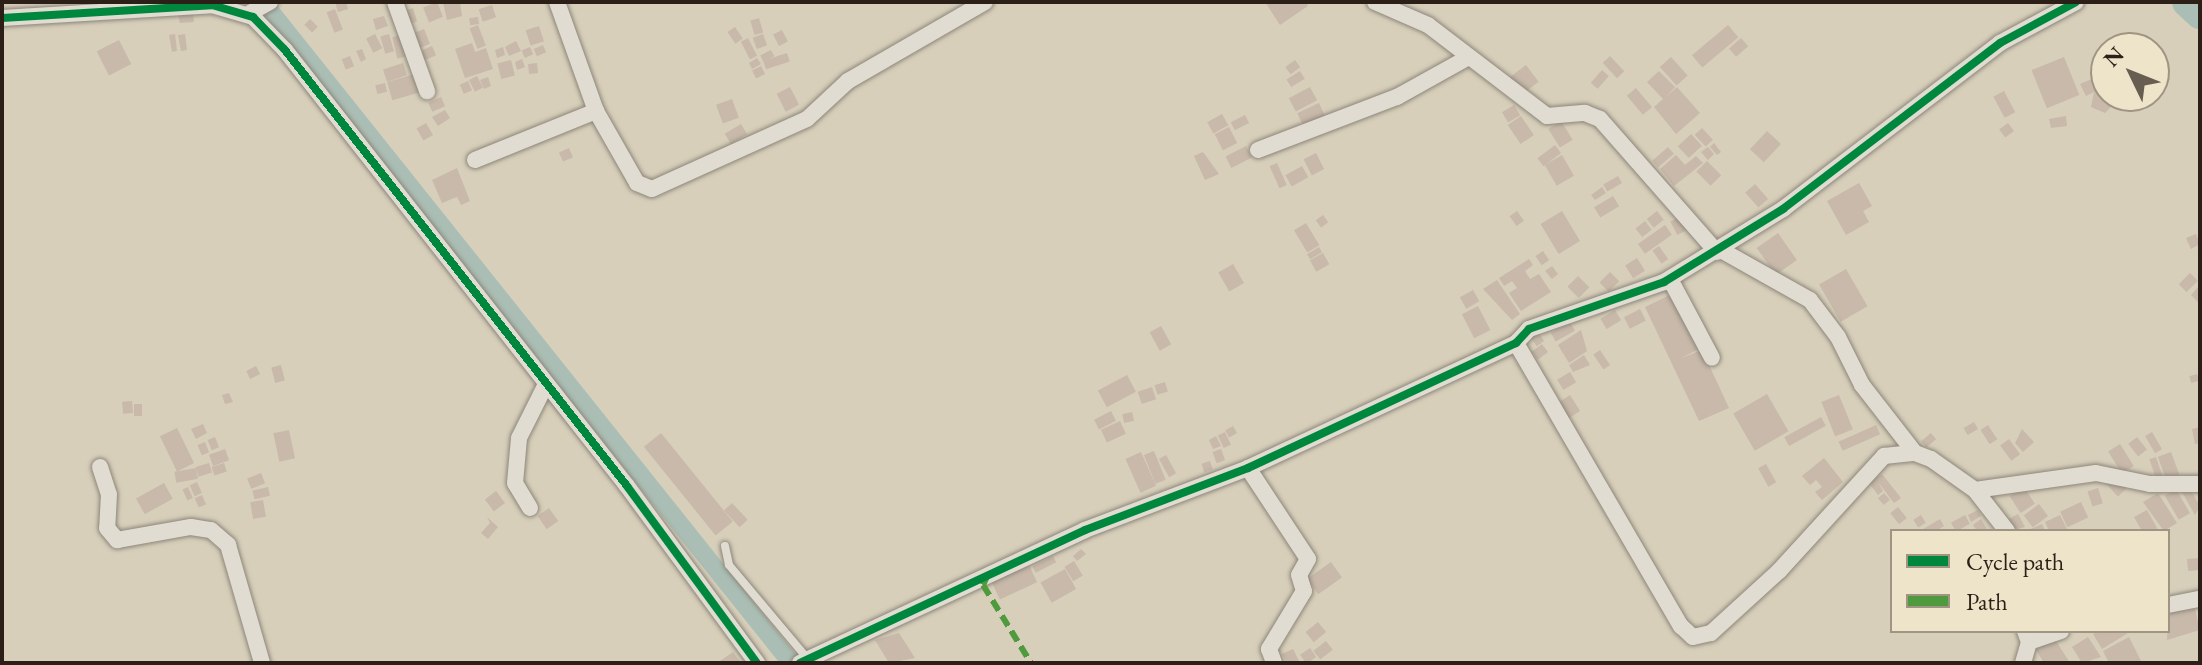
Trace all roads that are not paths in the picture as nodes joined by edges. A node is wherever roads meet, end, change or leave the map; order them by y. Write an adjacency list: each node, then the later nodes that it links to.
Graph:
1 (395, 2): 9 (street)
2 (557, 2): 10 (street)
3 (985, 2): 10 (street)
4 (1375, 2): 8 (street)
5 (2076, 2): 13 (street)
6 (253, 9): 7 (street); 17 (street)
7 (2, 18)
8 (1469, 57): 11 (street); 13 (street)
9 (427, 91)
10 (596, 111): 12 (street)
11 (1258, 150)
12 (475, 160)
13 (1719, 251): 14 (street); 18 (street)
14 (1670, 279): 15 (street); 16 (street)
15 (1516, 343): 18 (street); 20 (street)
16 (1712, 358)
17 (546, 384): 23 (street); 32 (street)
18 (1915, 453): 22 (street)
19 (100, 467): 31 (street)
20 (1248, 468): 30 (street); 33 (street)
21 (2200, 484): 22 (street)
22 (1975, 490): 24 (street)
23 (530, 508)
24 (2005, 529)
25 (725, 546): 30 (lane)
26 (2200, 599): 27 (street)
27 (2170, 605)
28 (2047, 633): 29 (street)
29 (2027, 636): 34 (street)
30 (803, 661)
31 (262, 663)
32 (757, 663)
33 (1274, 663)
34 (2023, 663)

